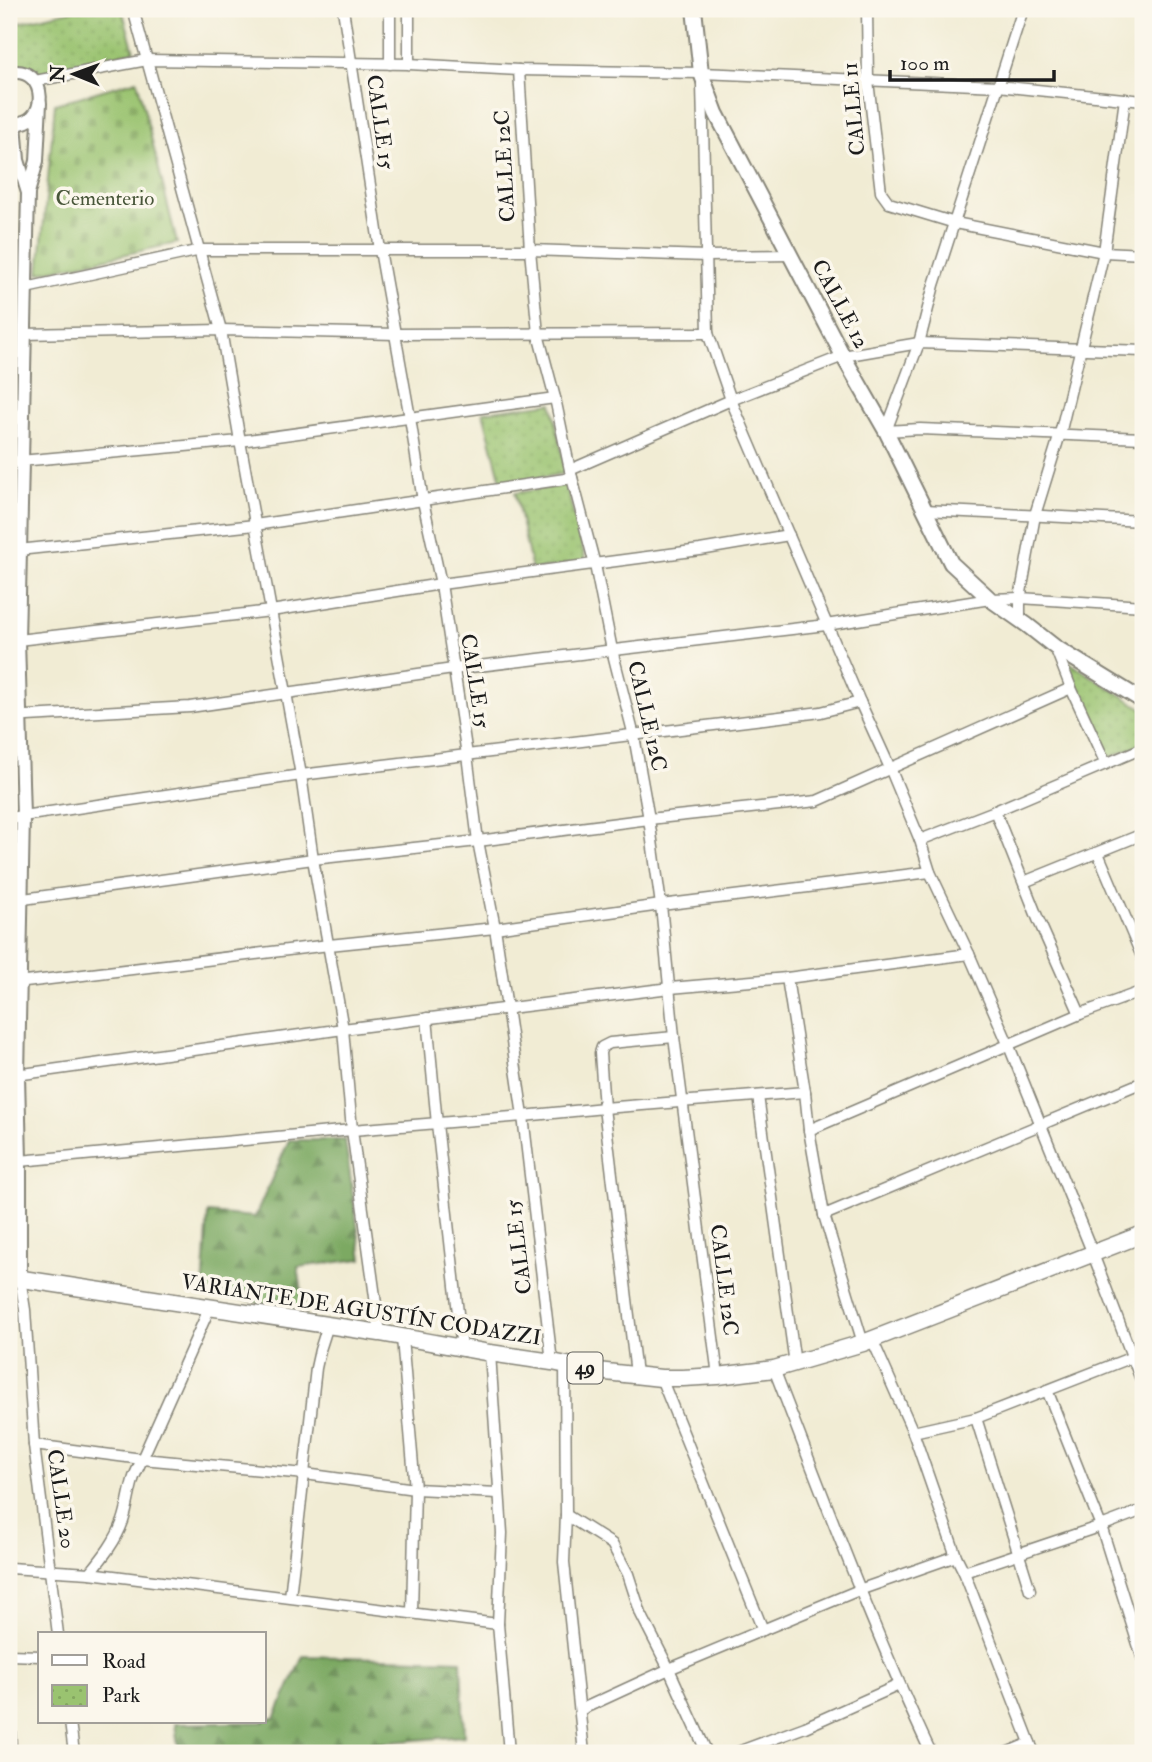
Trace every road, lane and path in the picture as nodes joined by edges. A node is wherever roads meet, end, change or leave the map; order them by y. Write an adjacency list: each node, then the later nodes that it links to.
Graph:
1 (133, 9): 8 (street)
2 (343, 9): 9 (street, CALLE 15)
3 (390, 9): 10 (street)
4 (409, 9): 11 (street)
5 (694, 9): 14 (main road, CALLE 12)
6 (867, 9): 16 (street, CALLE 11)
7 (1023, 9): 17 (street)
8 (147, 60): 9 (street); 15 (street); 24 (street)
9 (352, 63): 10 (street); 25 (street, CALLE 15)
10 (390, 64): 11 (street)
11 (409, 64): 13 (street)
12 (11, 70): 15 (street)
13 (519, 70): 14 (street); 26 (street, CALLE 12C)
14 (701, 73): 16 (street); 29 (main road, CALLE 12); 30 (street)
15 (35, 81): 20 (street, CALLE 20)
16 (868, 81): 17 (street); 23 (street, CALLE 11)
17 (998, 86): 18 (street); 23 (street)
18 (1125, 99): 19 (street); 27 (street)
19 (1143, 101)
20 (40, 103): 21 (street); 22 (street, CALLE 20)
21 (12, 123): 22 (street, CALLE 20)
22 (28, 193): 31 (street, CALLE 20)
23 (955, 223): 27 (street); 37 (street)
24 (201, 250): 25 (street); 31 (street); 32 (street)
25 (380, 250): 26 (street); 35 (street, CALLE 15)
26 (530, 250): 30 (street); 36 (street, CALLE 12C)
27 (1104, 252): 28 (street); 38 (street)
28 (1143, 254)
29 (791, 255): 30 (street); 40 (main road, CALLE 12)
30 (706, 256): 33 (street)
31 (26, 288): 34 (street, CALLE 20)
32 (221, 330): 34 (street); 35 (street); 47 (street)
33 (708, 332): 36 (street); 42 (street)
34 (24, 334): 48 (street, CALLE 20)
35 (396, 334): 36 (street); 43 (street, CALLE 15)
36 (538, 334): 41 (street, CALLE 12C)
37 (919, 344): 38 (street); 40 (street); 44 (street)
38 (1080, 348): 39 (street); 45 (street)
39 (1143, 351)
40 (843, 356): 42 (street); 44 (main road, CALLE 12)
41 (555, 398): 43 (street); 49 (street, CALLE 12C)
42 (731, 400): 49 (street); 55 (street)
43 (410, 418): 47 (street); 50 (street, CALLE 15)
44 (886, 431): 45 (street); 51 (main road, CALLE 12)
45 (1060, 434): 46 (street); 52 (street)
46 (1143, 438)
47 (240, 441): 48 (street); 54 (street)
48 (15, 462): 56 (street, CALLE 20)
49 (571, 474): 50 (street); 57 (street, CALLE 12C)
50 (423, 501): 54 (street); 58 (street, CALLE 15)
51 (925, 510): 52 (street); 59 (main road, CALLE 12)
52 (1035, 516): 53 (street); 60 (street)
53 (1143, 521)
54 (255, 525): 56 (street); 62 (street)
55 (789, 535): 57 (street); 64 (street)
56 (14, 551): 65 (street, CALLE 20)
57 (595, 565): 58 (street); 67 (street, CALLE 12C)
58 (441, 584): 62 (street); 68 (street, CALLE 15)
59 (989, 598): 60 (street); 63 (main road, CALLE 12); 64 (street)
60 (1020, 598): 61 (street); 63 (street)
61 (1143, 606)
62 (271, 611): 65 (street); 70 (street)
63 (1020, 620): 66 (main road, CALLE 12)
64 (827, 625): 67 (street); 72 (street)
65 (14, 640): 73 (street, CALLE 20)
66 (1055, 647): 69 (street); 71 (main road, CALLE 12)
67 (612, 650): 68 (street); 74 (street, CALLE 12C)
68 (453, 669): 70 (street); 76 (street, CALLE 15)
69 (1070, 688): 77 (street); 78 (street)
70 (286, 693): 73 (street); 79 (street)
71 (1143, 699)
72 (860, 702): 74 (street); 78 (street)
73 (15, 716): 81 (street, CALLE 20)
74 (634, 736): 76 (street); 83 (street, CALLE 12C)
75 (1143, 748): 77 (street)
76 (467, 755): 79 (street); 86 (street, CALLE 15)
77 (1107, 764): 80 (street)
78 (890, 768): 83 (street); 85 (street)
79 (301, 775): 81 (street); 88 (street)
80 (995, 811): 85 (street); 90 (street)
81 (23, 816): 82 (street); 91 (street, CALLE 20)
82 (9, 817)
83 (649, 819): 86 (street); 93 (street, CALLE 12C)
84 (1143, 834): 87 (street)
85 (919, 840): 89 (street)
86 (478, 841): 88 (street); 94 (street, CALLE 15)
87 (1098, 853): 90 (street); 97 (street)
88 (313, 859): 91 (street); 95 (street)
89 (930, 872): 93 (street); 96 (street)
90 (1024, 882): 103 (street)
91 (23, 900): 92 (street); 99 (street, CALLE 20)
92 (9, 901)
93 (661, 905): 94 (street); 100 (street, CALLE 12C)
94 (495, 928): 95 (street); 102 (street, CALLE 15)
95 (328, 945): 99 (street); 105 (street)
96 (969, 954): 98 (street); 107 (street)
97 (1143, 958)
98 (787, 978): 100 (street); 110 (street)
99 (14, 983): 108 (street, CALLE 20)
100 (670, 988): 102 (street); 106 (street, CALLE 12C)
101 (1143, 991): 103 (street)
102 (507, 1008): 104 (street); 114 (street, CALLE 15)
103 (1080, 1014): 107 (street)
104 (427, 1018): 105 (street); 115 (street)
105 (343, 1029): 108 (street); 117 (street)
106 (674, 1037): 112 (street, CALLE 12C); 113 (street)
107 (1009, 1046): 116 (street); 118 (street)
108 (13, 1075): 119 (street, CALLE 20)
109 (1143, 1082): 116 (street)
110 (805, 1092): 111 (street); 118 (street)
111 (758, 1096): 112 (street); 133 (street)
112 (682, 1101): 113 (street); 136 (street, CALLE 12C)
113 (604, 1108): 114 (street); 135 (street)
114 (523, 1116): 115 (street); 132 (street, CALLE 15)
115 (437, 1124): 117 (street); 129 (street)
116 (1040, 1125): 120 (street); 122 (street)
117 (352, 1130): 119 (street); 126 (street)
118 (809, 1130): 120 (street)
119 (15, 1161): 123 (street, CALLE 20)
120 (824, 1215): 128 (street)
121 (1143, 1234): 122 (main road, VARIANTE DE AGUSTÍN CODAZZI / 49)
122 (1093, 1254): 128 (main road, VARIANTE DE AGUSTÍN CODAZZI / 49); 131 (street)
123 (15, 1278): 124 (main road, VARIANTE DE AGUSTÍN CODAZZI / 49); 142 (street, CALLE 20)
124 (210, 1307): 125 (main road, VARIANTE DE AGUSTÍN CODAZZI / 49); 143 (street)
125 (328, 1325): 126 (main road, VARIANTE DE AGUSTÍN CODAZZI / 49); 144 (street)
126 (380, 1333): 127 (main road, VARIANTE DE AGUSTÍN CODAZZI / 49)
127 (402, 1338): 129 (main road, VARIANTE DE AGUSTÍN CODAZZI / 49); 145 (street)
128 (868, 1341): 133 (main road, VARIANTE DE AGUSTÍN CODAZZI / 49); 141 (street)
129 (462, 1349): 130 (main road, VARIANTE DE AGUSTÍN CODAZZI / 49)
130 (490, 1353): 132 (main road, VARIANTE DE AGUSTÍN CODAZZI / 49); 146 (street)
131 (1138, 1355): 138 (street); 139 (street)
132 (558, 1363): 135 (main road, VARIANTE DE AGUSTÍN CODAZZI / 49); 148 (street, CALLE 15)
133 (796, 1364): 134 (main road, VARIANTE DE AGUSTÍN CODAZZI / 49)
134 (774, 1369): 136 (main road, VARIANTE DE AGUSTÍN CODAZZI / 49); 156 (street)
135 (636, 1374): 137 (main road, VARIANTE DE AGUSTÍN CODAZZI / 49)
136 (718, 1376): 137 (main road, VARIANTE DE AGUSTÍN CODAZZI / 49)
137 (661, 1378): 161 (street)
138 (1143, 1385)
139 (1047, 1390): 140 (street); 149 (street)
140 (976, 1418): 141 (street); 150 (street)
141 (913, 1432): 151 (street)
142 (34, 1445): 143 (street); 153 (street, CALLE 20)
143 (142, 1459): 144 (street); 155 (street)
144 (305, 1474): 145 (street); 158 (street)
145 (415, 1489): 146 (street); 159 (street)
146 (498, 1493): 160 (street)
147 (1143, 1510): 149 (street)
148 (566, 1515): 166 (street); 169 (street, CALLE 15)
149 (1101, 1526): 150 (street); 165 (street)
150 (1018, 1553): 154 (street); 157 (street)
151 (956, 1556): 154 (street); 156 (street)
152 (9, 1568): 153 (street)
153 (51, 1571): 155 (street); 162 (street, CALLE 20)
154 (964, 1572): 171 (street)
155 (90, 1573): 158 (street)
156 (859, 1590): 161 (street); 168 (street)
157 (1030, 1590)
158 (290, 1597): 159 (street)
159 (412, 1613): 160 (street)
160 (498, 1624): 174 (street)
161 (763, 1630): 166 (street)
162 (58, 1632)
163 (9, 1654): 164 (street)
164 (38, 1656)
165 (1143, 1660)
166 (669, 1669): 169 (street); 176 (street)
167 (9, 1676): 172 (street)
168 (899, 1685): 177 (street); 178 (street)
169 (579, 1710): 175 (street, CALLE 15)
170 (70, 1724): 173 (street)
171 (1032, 1748): 179 (street)
172 (11, 1753)
173 (74, 1753)
174 (509, 1753)
175 (584, 1753)
176 (707, 1753)
177 (735, 1753)
178 (931, 1753)
179 (1006, 1753)

